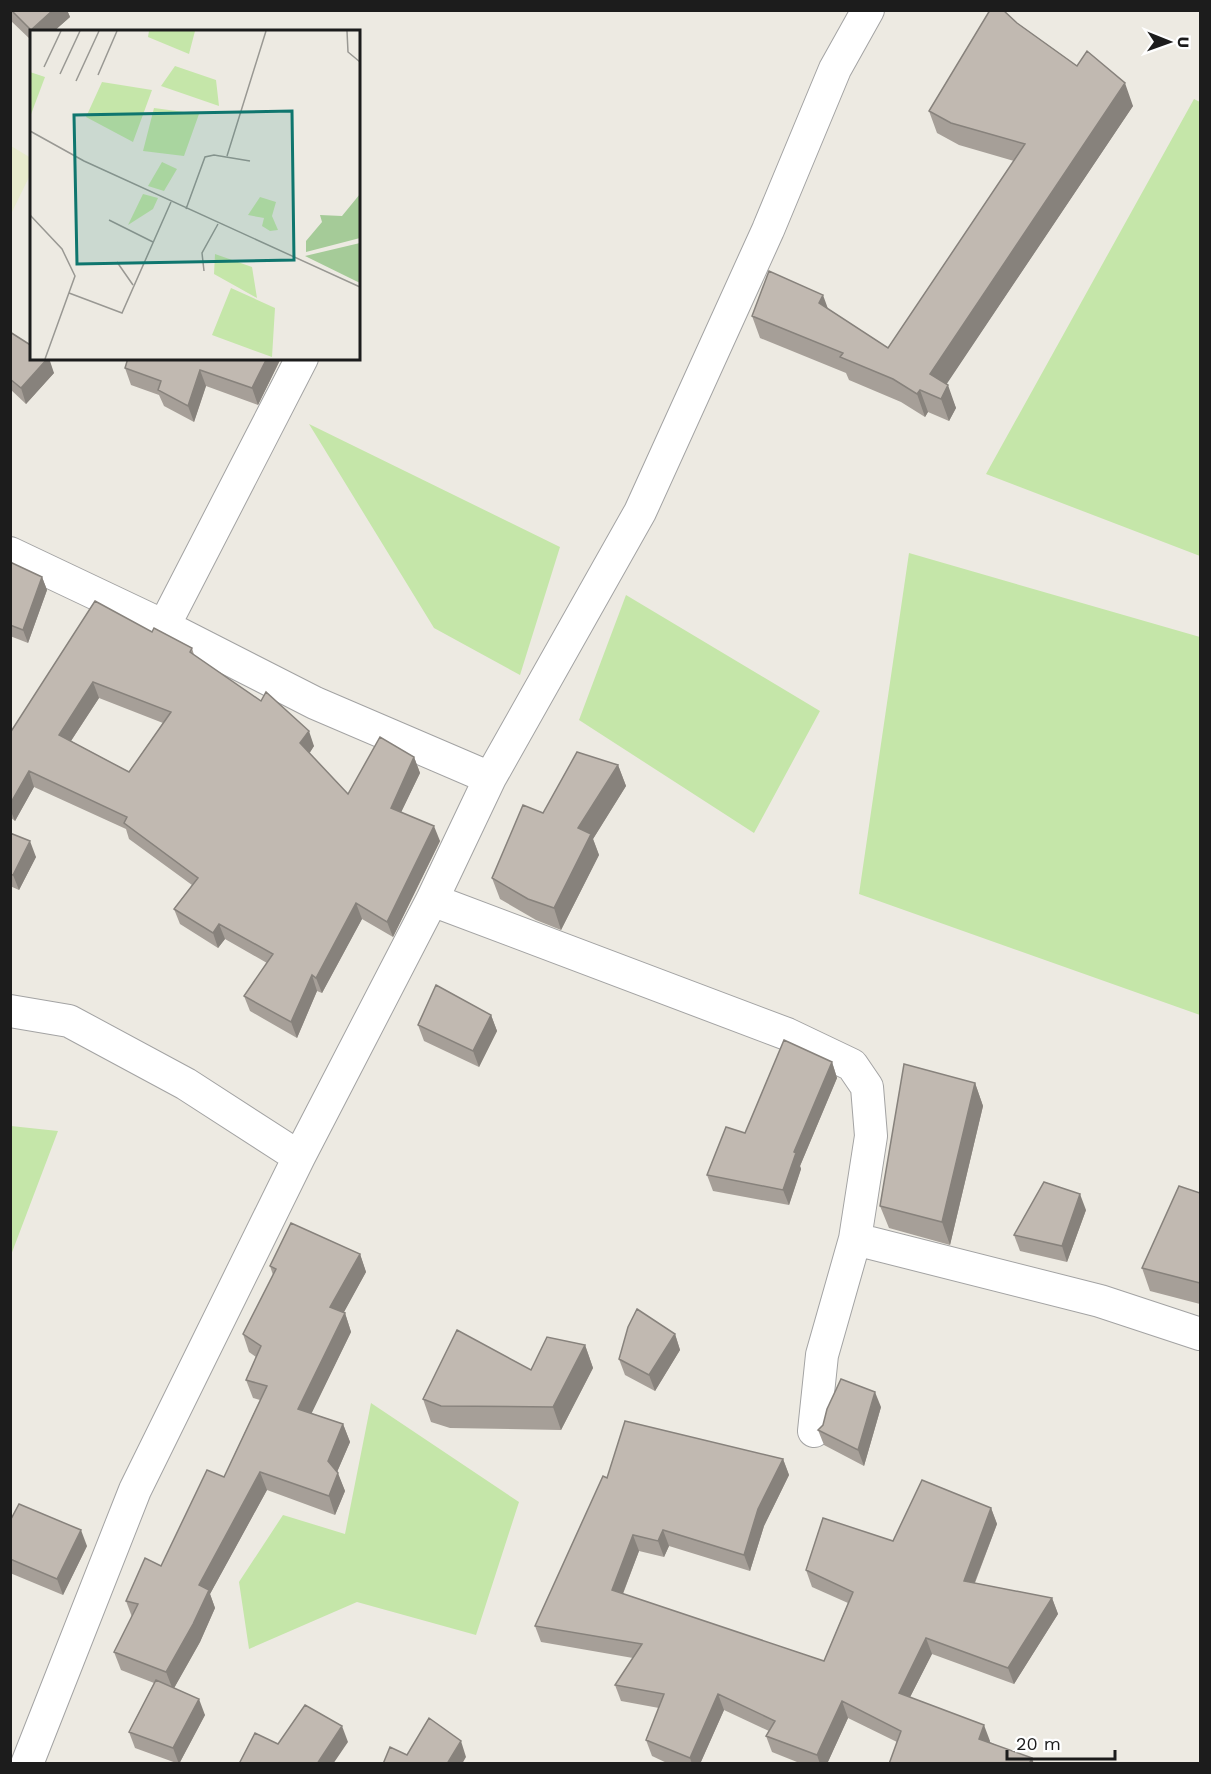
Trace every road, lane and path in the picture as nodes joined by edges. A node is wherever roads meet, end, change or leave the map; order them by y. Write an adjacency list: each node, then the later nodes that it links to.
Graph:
1 (868, 10): 5 (street)
2 (301, 360): 4 (street)
3 (10, 552): 4 (street)
4 (164, 626): 5 (street)
5 (490, 778): 6 (street)
6 (432, 900): 8 (street); 9 (street)
7 (10, 1011): 8 (street)
8 (299, 1157): 12 (street)
9 (855, 1239): 10 (street); 11 (street)
10 (1200, 1334)
11 (814, 1431)
12 (27, 1764)

